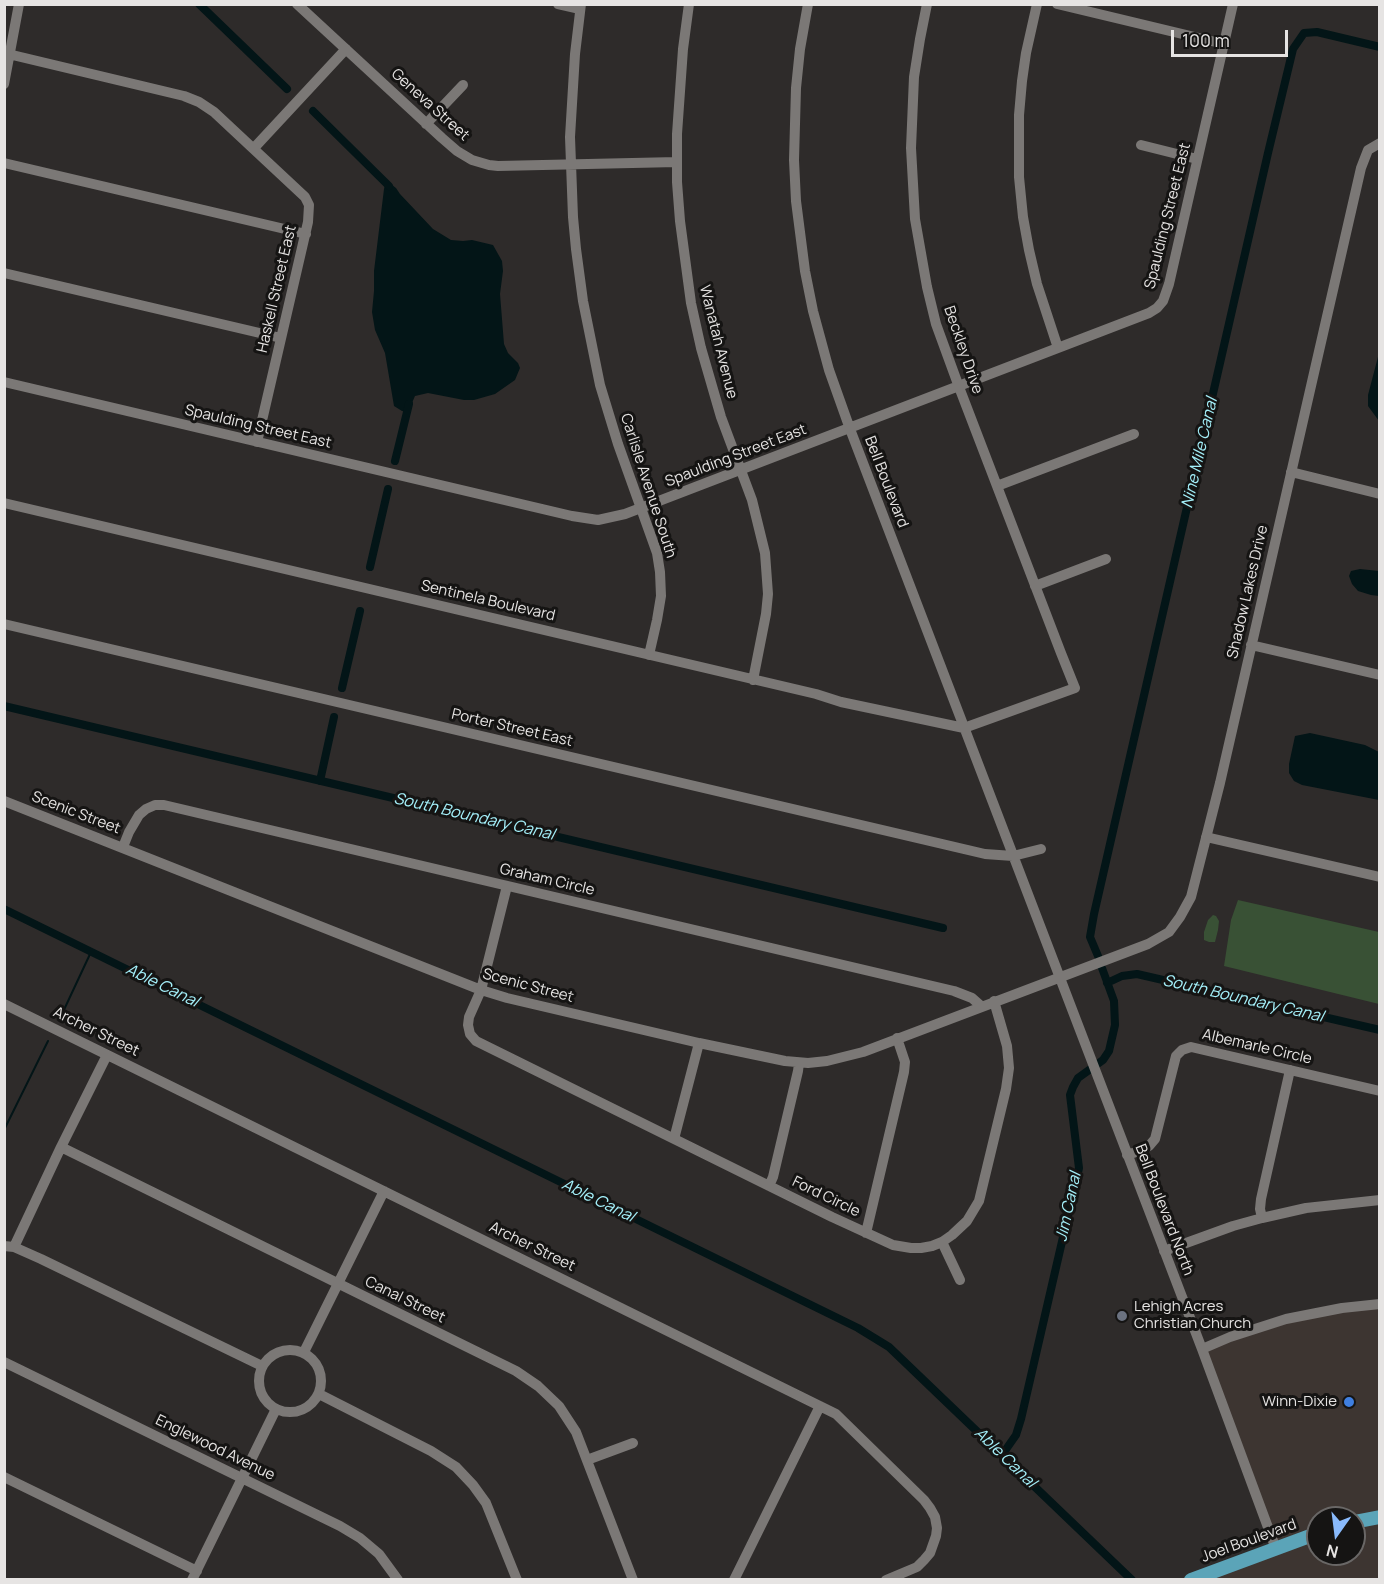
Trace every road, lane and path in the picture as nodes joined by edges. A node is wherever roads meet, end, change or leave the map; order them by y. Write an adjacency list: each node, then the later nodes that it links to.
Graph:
1 (20, 4): 13 (street)
2 (297, 4): 12 (street, Geneva Street)
3 (558, 4): 10 (street)
4 (690, 4): 21 (street, Wanatah Avenue)
5 (808, 4): 30 (street, Bell Boulevard)
6 (927, 4): 29 (street, Beckley Drive)
7 (1036, 4): 27 (street)
8 (1057, 4): 11 (street)
9 (1233, 4): 11 (street, Spaulding Street East)
10 (580, 7): 23 (street, Carlisle Avenue South)
11 (1224, 44): 20 (street, Spaulding Street East)
12 (346, 49): 16 (street, Geneva Street); 19 (street)
13 (7, 54): 14 (street); 19 (street, Haskell Street East)
14 (4, 84)
15 (464, 85): 16 (street)
16 (426, 124): 23 (street, Geneva Street)
17 (1380, 143): 34 (street, Shadow Lakes Drive)
18 (1140, 145): 20 (street)
19 (254, 148): 24 (street, Haskell Street East)
20 (1197, 159): 27 (street, Spaulding Street East)
21 (677, 162): 23 (street, Geneva Street); 33 (street, Wanatah Avenue)
22 (4, 163): 24 (street)
23 (571, 164): 38 (street, Carlisle Avenue South)
24 (306, 234): 26 (street, Haskell Street East)
25 (4, 273): 26 (street)
26 (281, 338): 32 (street, Haskell Street East)
27 (1058, 348): 29 (street, Spaulding Street East)
28 (4, 382): 32 (street, Spaulding Street East)
29 (959, 387): 30 (street, Spaulding Street East); 35 (street, Beckley Drive)
30 (850, 429): 33 (street, Spaulding Street East); 46 (street, Bell Boulevard)
31 (1134, 434): 35 (street)
32 (257, 442): 38 (street, Spaulding Street East)
33 (741, 470): 38 (street, Spaulding Street East); 45 (street, Wanatah Avenue)
34 (1291, 472): 36 (street); 42 (street, Shadow Lakes Drive)
35 (997, 486): 40 (street, Beckley Drive)
36 (1380, 494)
37 (4, 503): 43 (street, Sentinela Boulevard)
38 (641, 508): 43 (street, Carlisle Avenue South)
39 (1106, 559): 40 (street)
40 (1035, 586): 46 (street, Beckley Drive)
41 (4, 624): 51 (street, Porter Street East)
42 (1251, 645): 44 (street); 48 (street, Shadow Lakes Drive)
43 (650, 655): 45 (street, Sentinela Boulevard)
44 (1380, 675)
45 (753, 680): 46 (street, Sentinela Boulevard)
46 (964, 728): 51 (street, Bell Boulevard)
47 (4, 801): 49 (street, Scenic Street)
48 (1206, 837): 52 (street); 55 (street, Shadow Lakes Drive)
49 (123, 847): 53 (street, Graham Circle); 56 (street, Scenic Street)
50 (1041, 849): 51 (street, Porter Street East)
51 (1013, 856): 54 (street, Bell Boulevard)
52 (1380, 877)
53 (507, 886): 56 (street); 59 (street, Graham Circle)
54 (1048, 950): 55 (street, Bell Boulevard North)
55 (1059, 978): 57 (street, Scenic Street); 68 (street, Bell Boulevard North)
56 (481, 990): 61 (street, Scenic Street); 66 (street, Ford Circle)
57 (994, 1001): 59 (street, Scenic Street); 74 (street, Ford Circle)
58 (4, 1004): 62 (street, Archer Street)
59 (981, 1006): 60 (street, Scenic Street)
60 (897, 1038): 63 (street, Scenic Street); 73 (street)
61 (699, 1043): 63 (street, Scenic Street); 66 (street)
62 (107, 1055): 67 (street); 70 (street, Archer Street)
63 (798, 1063): 69 (street)
64 (1290, 1070): 65 (street, Albemarle Circle); 68 (street, Albemarle Circle); 72 (street)
65 (1380, 1091)
66 (674, 1139): 69 (street, Ford Circle)
67 (61, 1147): 75 (street); 78 (street, Canal Street)
68 (1127, 1155): 76 (street, Bell Boulevard North)
69 (769, 1186): 73 (street, Ford Circle)
70 (384, 1191): 78 (street); 85 (street, Archer Street)
71 (1380, 1200): 72 (street)
72 (1262, 1218): 76 (street)
73 (866, 1233): 74 (street, Ford Circle)
74 (942, 1242): 77 (street)
75 (9, 1247): 83 (street)
76 (1164, 1251): 80 (street, Bell Boulevard North)
77 (960, 1280)
78 (338, 1284): 81 (street); 88 (street, Canal Street)
79 (1380, 1304): 80 (street)
80 (1202, 1349): 92 (street, Bell Boulevard North)
81 (304, 1352): 83 (street); 84 (street)
82 (4, 1362): 90 (street, Englewood Avenue)
83 (262, 1366): 86 (street)
84 (319, 1394): 86 (street); 95 (street)
85 (820, 1406): 97 (street); 98 (street, Archer Street)
86 (276, 1409): 90 (street)
87 (633, 1443): 88 (street)
88 (587, 1460): 96 (street, Canal Street)
89 (4, 1477): 93 (street)
90 (241, 1478): 93 (street); 94 (street, Englewood Avenue)
91 (1306, 1538): 92 (main road, Joel Boulevard)
92 (1276, 1549): 99 (main road, Joel Boulevard)
93 (194, 1575)
94 (398, 1580)
95 (517, 1580)
96 (633, 1580)
97 (734, 1580)
98 (886, 1580)
99 (1191, 1580)

